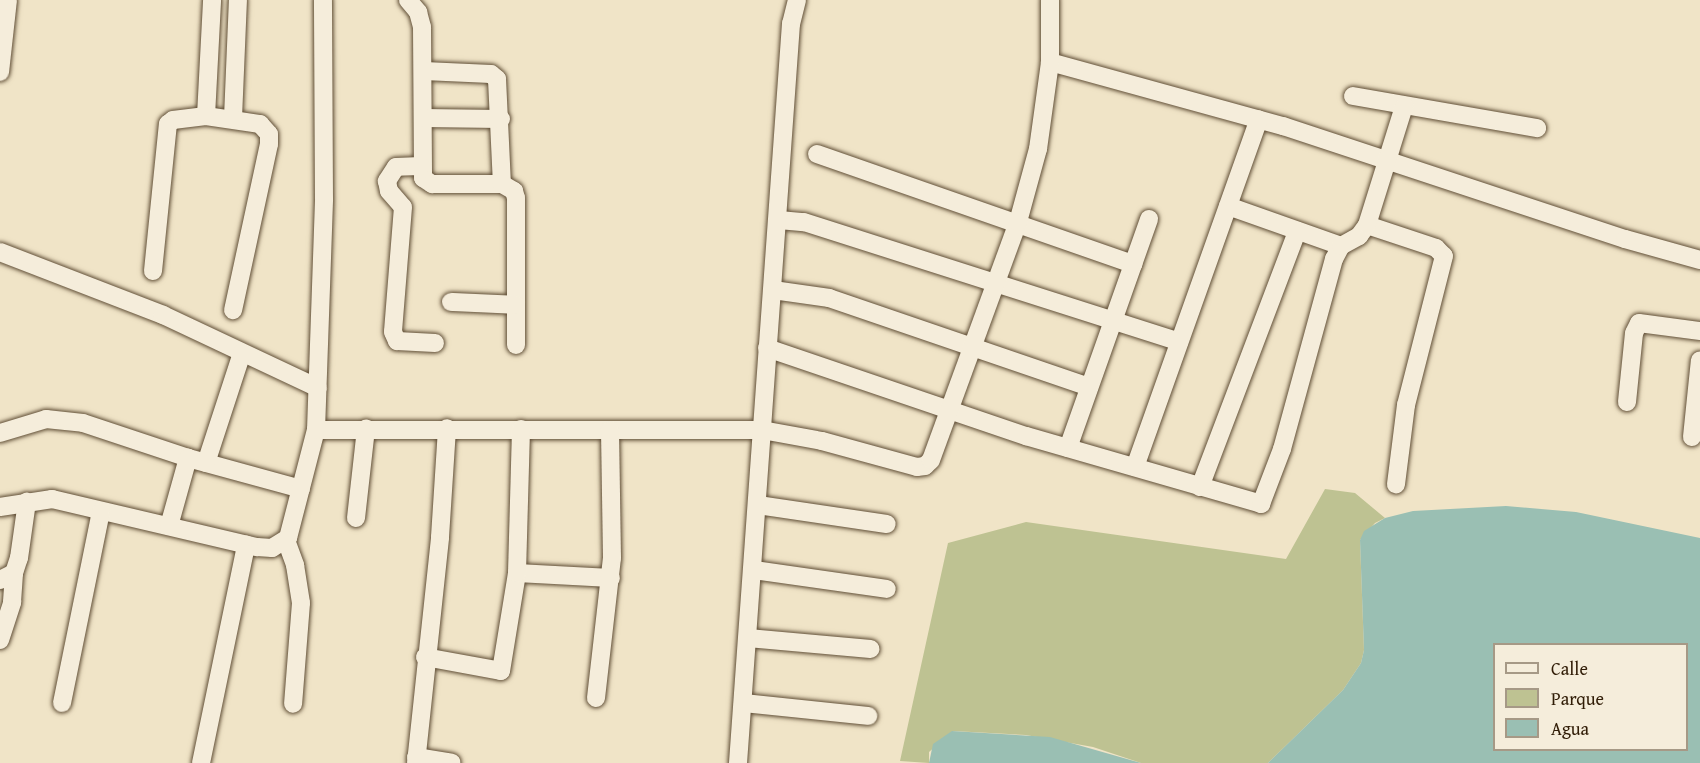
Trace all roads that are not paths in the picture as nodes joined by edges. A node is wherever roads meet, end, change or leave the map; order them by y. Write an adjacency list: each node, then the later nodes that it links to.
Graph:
1 (8, 0): 10 (street)
2 (212, 0): 13 (street)
3 (238, 0): 14 (street)
4 (323, 0): 49 (street)
5 (797, 0): 25 (street)
6 (1050, 0): 8 (street)
7 (409, 1): 9 (street)
8 (1050, 62): 17 (street); 26 (street)
9 (424, 71): 15 (street); 16 (street)
10 (0, 72)
11 (1353, 96): 12 (street)
12 (1404, 106): 18 (street); 20 (street)
13 (206, 116): 14 (street); 33 (street)
14 (233, 118): 38 (street)
15 (423, 118): 16 (street); 21 (street)
16 (501, 119): 22 (street)
17 (1259, 119): 20 (street); 23 (street)
18 (1537, 128)
19 (817, 154): 26 (street)
20 (1388, 160): 27 (street); 31 (street)
21 (421, 166): 22 (street); 42 (street)
22 (502, 184): 37 (street)
23 (1228, 207): 28 (street); 41 (street)
24 (1149, 219): 32 (street)
25 (779, 220): 34 (street); 35 (street)
26 (1018, 222): 32 (street); 34 (street)
27 (1367, 225): 29 (street); 64 (street)
28 (1296, 231): 29 (street); 65 (street)
29 (1341, 246): 65 (street)
30 (0, 252): 46 (street)
31 (1700, 260)
32 (1133, 264): 39 (street)
33 (153, 271)
34 (994, 284): 39 (street); 44 (street)
35 (773, 290): 44 (street); 45 (street)
36 (451, 302): 37 (street)
37 (516, 305): 43 (street)
38 (233, 310)
39 (1114, 322): 41 (street); 48 (street)
40 (1700, 332): 50 (street)
41 (1179, 342): 63 (street)
42 (435, 343)
43 (516, 345)
44 (971, 345): 48 (street); 51 (street)
45 (767, 348): 51 (street); 57 (street)
46 (242, 353): 49 (street); 62 (street)
47 (1700, 360): 59 (street)
48 (1089, 387): 60 (street)
49 (318, 388): 55 (street)
50 (1628, 402)
51 (950, 408): 57 (street); 60 (street)
52 (447, 428): 53 (street); 54 (street); 84 (street)
53 (366, 429): 55 (street); 71 (street)
54 (521, 429): 56 (street); 77 (street)
55 (316, 430): 66 (street)
56 (610, 430): 57 (street); 79 (street)
57 (762, 430): 68 (street)
58 (0, 433): 61 (street)
59 (1692, 437)
60 (1068, 448): 63 (street)
61 (188, 458): 62 (street); 73 (street)
62 (206, 463): 66 (street)
63 (1135, 467): 65 (street)
64 (1396, 484)
65 (1200, 487)
66 (301, 489): 74 (street)
67 (27, 502): 69 (street); 70 (street); 78 (street)
68 (758, 505): 72 (street); 76 (street)
69 (0, 507)
70 (100, 512): 73 (street); 86 (street)
71 (356, 518)
72 (887, 524)
73 (169, 526): 75 (street)
74 (286, 540): 75 (street); 87 (street)
75 (246, 545): 91 (street)
76 (754, 570): 80 (street); 81 (street)
77 (517, 573): 79 (street); 84 (street)
78 (7, 576): 82 (street)
79 (610, 578): 85 (street)
80 (887, 589)
81 (748, 638): 83 (street); 88 (street)
82 (0, 640)
83 (871, 649)
84 (425, 657): 90 (street)
85 (596, 698)
86 (62, 703)
87 (293, 704)
88 (743, 704): 89 (street); 93 (street)
89 (868, 716)
90 (416, 760): 92 (street)
91 (201, 763)
92 (452, 763)
93 (738, 763)

